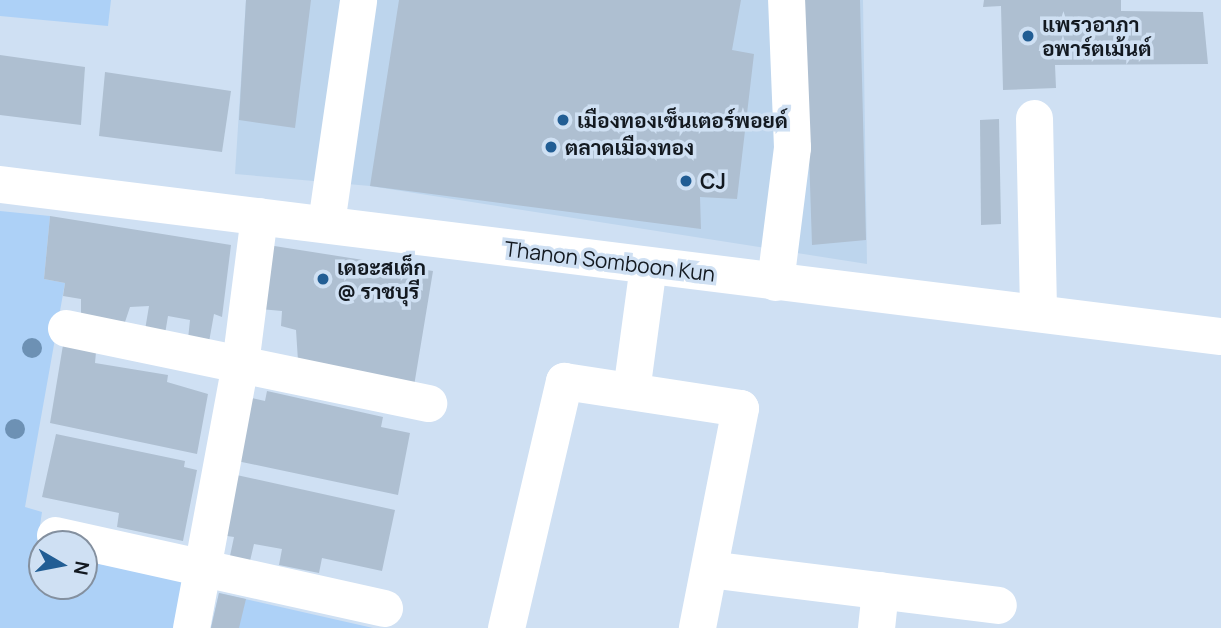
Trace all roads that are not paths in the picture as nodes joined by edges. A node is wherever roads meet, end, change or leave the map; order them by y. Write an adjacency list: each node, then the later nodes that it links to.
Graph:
1 (358, 0): 6 (street)
2 (786, 0): 8 (street)
3 (1034, 118): 9 (street)
4 (0, 184): 5 (street, Thanon Somboon Kun)
5 (259, 216): 6 (street, Thanon Somboon Kun); 12 (street)
6 (326, 223): 7 (street, Thanon Somboon Kun)
7 (648, 266): 8 (street, Thanon Somboon Kun); 13 (street)
8 (775, 282): 9 (street, Thanon Somboon Kun)
9 (1038, 312): 11 (street, Thanon Somboon Kun)
10 (66, 328): 12 (street)
11 (1221, 336)
12 (240, 364): 14 (street); 16 (street)
13 (631, 391): 17 (street); 22 (street)
14 (428, 403)
15 (98, 545): 16 (street)
16 (203, 569): 20 (street); 21 (street)
17 (709, 569): 18 (street); 23 (street)
18 (880, 590): 19 (street); 24 (street)
19 (998, 605)
20 (384, 608)
21 (191, 628)
22 (506, 628)
23 (697, 628)
24 (876, 628)

